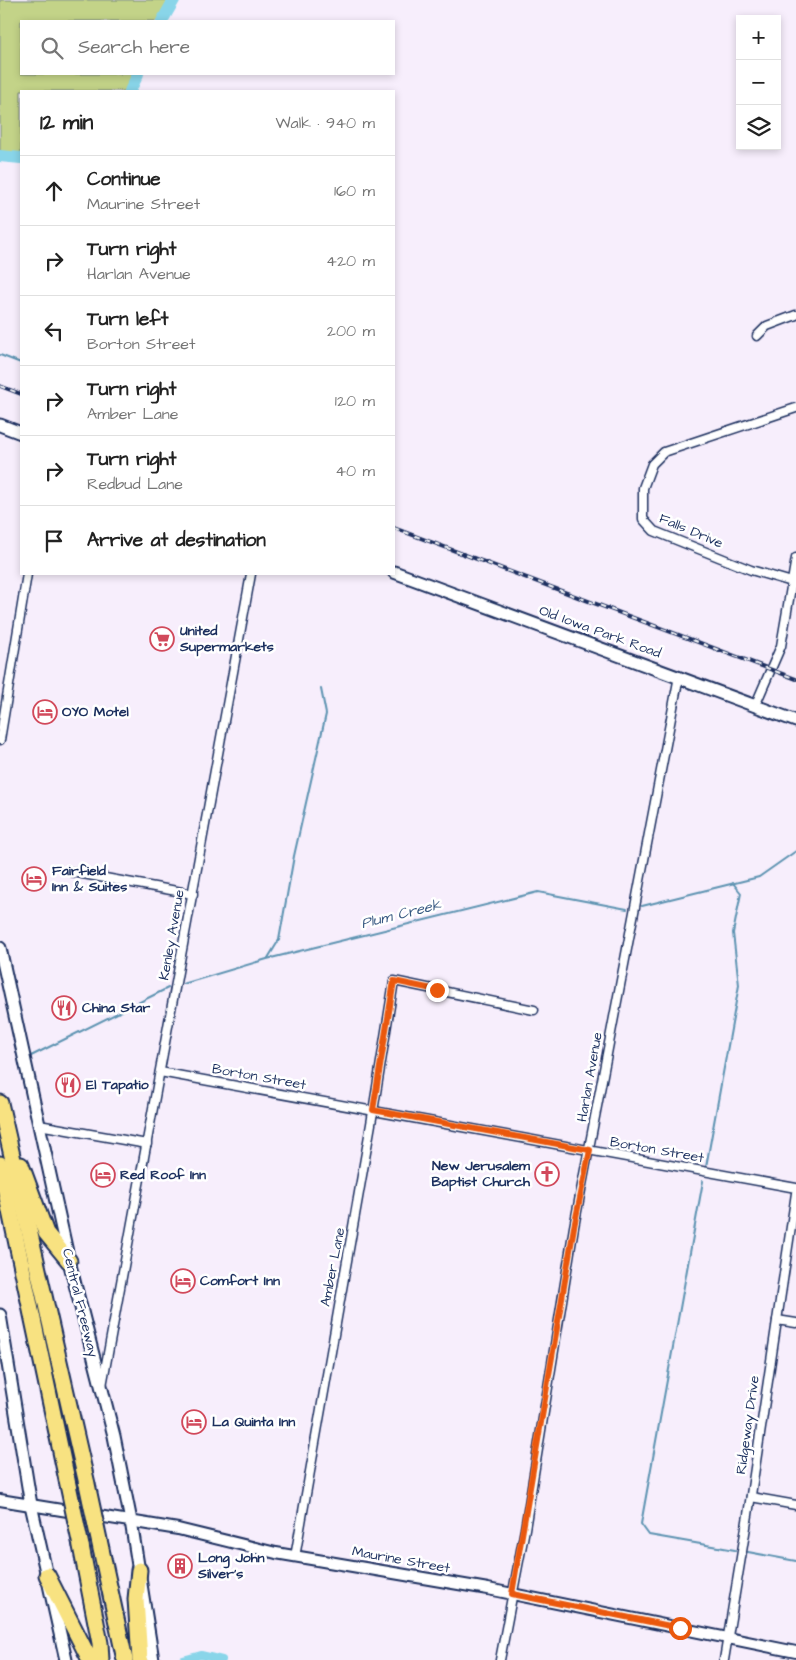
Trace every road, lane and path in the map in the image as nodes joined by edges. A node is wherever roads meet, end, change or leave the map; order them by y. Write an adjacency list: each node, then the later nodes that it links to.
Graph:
1 (796, 315): 2 (street)
2 (757, 336)
3 (796, 408): 10 (street, Falls Drive)
4 (0, 425): 5 (main road)
5 (20, 433)
6 (796, 558): 10 (street)
7 (395, 572): 11 (main road, Old Iowa Park Road)
8 (27, 575): 14 (street)
9 (251, 575): 16 (street, Kenley Avenue)
10 (792, 582): 12 (street)
11 (679, 676): 12 (main road, Old Iowa Park Road); 25 (street, Harlan Avenue)
12 (755, 706): 13 (main road, Old Iowa Park Road)
13 (796, 721)
14 (0, 740)
15 (72, 872): 16 (street)
16 (192, 894): 19 (street, Kenley Avenue)
17 (0, 948): 22 (main road, Central Freeway)
18 (534, 1010): 21 (street, Amber Lane)
19 (160, 1072): 21 (street, Borton Street); 24 (street, Kenley Avenue)
20 (0, 1103): 23 (highway)
21 (373, 1110): 25 (street, Borton Street); 40 (street, Amber Lane)
22 (39, 1125): 24 (street); 30 (main road, Central Freeway)
23 (6, 1136): 30 (highway); 49 (highway, bridge)
24 (147, 1144): 34 (street, Kenley Avenue)
25 (590, 1150): 27 (street, Borton Street); 43 (street, Harlan Avenue)
26 (0, 1164): 48 (highway, bridge)
27 (796, 1188)
28 (796, 1193): 29 (street, Ridgeway Drive)
29 (793, 1241): 32 (street, Ridgeway Drive)
30 (69, 1261): 34 (main road, Central Freeway)
31 (0, 1315): 37 (main road)
32 (777, 1320): 33 (street); 35 (street, Ridgeway Drive)
33 (796, 1322)
34 (102, 1390): 39 (main road, Central Freeway)
35 (751, 1497): 38 (street); 44 (street, Ridgeway Drive)
36 (0, 1500): 37 (street, Maurine Street)
37 (31, 1505): 39 (street, Maurine Street); 42 (main road)
38 (796, 1505)
39 (131, 1522): 40 (street, Maurine Street); 41 (main road, Central Freeway)
40 (295, 1557): 43 (street, Maurine Street)
41 (139, 1570): 50 (highway); 51 (main road, Central Freeway)
42 (47, 1575): 46 (main road); 47 (highway)
43 (512, 1594): 44 (street, Maurine Street); 52 (street, Harlan Avenue)
44 (728, 1638): 45 (street, Maurine Street); 53 (street, Ridgeway Drive)
45 (796, 1652)
46 (66, 1660)
47 (90, 1660)
48 (101, 1660)
49 (125, 1660)
50 (140, 1660)
51 (153, 1660)
52 (500, 1660)
53 (724, 1660)

